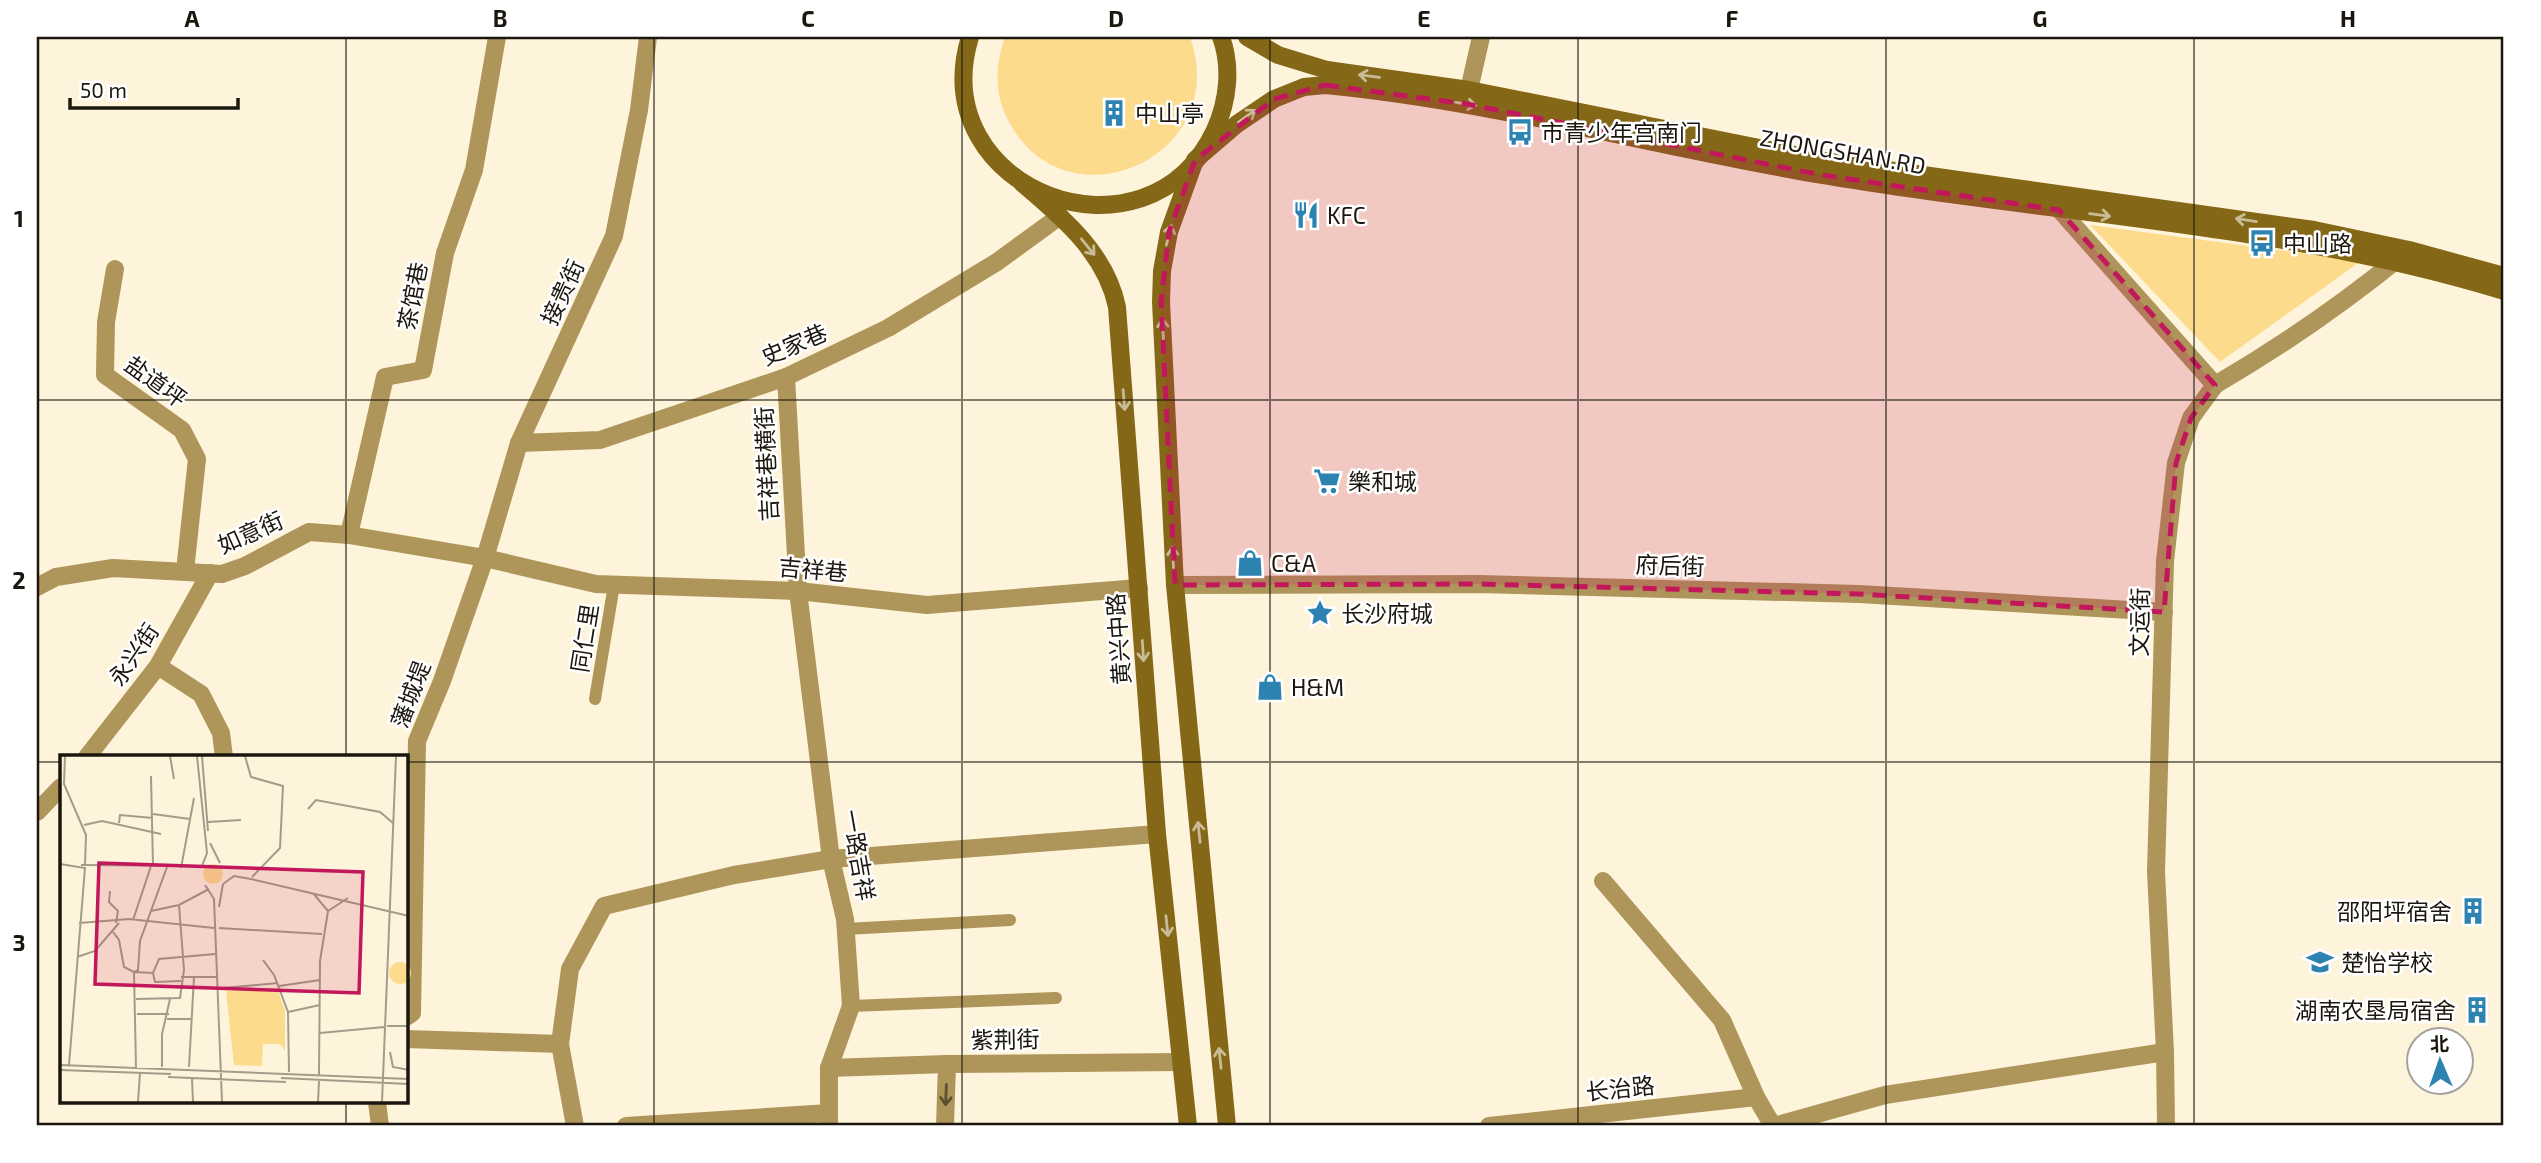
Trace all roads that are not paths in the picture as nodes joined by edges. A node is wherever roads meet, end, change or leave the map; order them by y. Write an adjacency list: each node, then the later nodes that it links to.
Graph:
1 (497, 37): 20 (street, 茶馆巷)
2 (648, 37): 19 (street, 接贵街)
3 (970, 37): 9 (street, 黄兴中路)
4 (1222, 37): 8 (street)
5 (1247, 37): 7 (street, ZHONGSHAN.RD, one-way to 5)
6 (1481, 37): 7 (street)
7 (1469, 90): 10 (street, ZHONGSHAN.RD)
8 (1195, 160): 9 (street, ZHONGSHAN.RD); 11 (street, ZHONGSHAN.RD, one-way to 11); 24 (street, one-way to 8)
9 (1022, 183): 12 (street, 黄兴中路)
10 (2045, 193): 11 (street); 13 (street, ZHONGSHAN.RD, one-way to 10)
11 (2059, 210): 13 (street, ZHONGSHAN.RD, one-way to 13); 18 (street)
12 (1060, 216): 17 (street, 史家巷); 27 (street, 黄兴中路, one-way to 27)
13 (2402, 256): 15 (street, ZHONGSHAN.RD); 16 (street, ZHONGSHAN.RD); 18 (street)
14 (115, 269): 22 (street, 盐道坪)
15 (2504, 276)
16 (2504, 291)
17 (786, 377): 19 (street, 史家巷); 28 (street, 吉祥巷横街)
18 (2215, 385): 29 (street, 文运街)
19 (519, 443): 21 (street, 接贵街)
20 (349, 535): 21 (street, 如意街); 23 (street, 如意街)
21 (485, 558): 25 (street, 吉祥巷); 43 (street, 藩城堤)
22 (185, 571): 23 (street, 如意街); 26 (street, 如意街)
23 (210, 573): 30 (street, 永兴街)
24 (1175, 584): 29 (street, 府后街); 58 (street, one-way to 24)
25 (614, 585): 28 (street, 吉祥巷); 31 (lane, 同仁里)
26 (37, 587)
27 (1139, 588): 28 (street, 吉祥巷); 36 (street, 黄兴中路, one-way to 36)
28 (798, 591): 37 (street, 一路吉祥)
29 (2164, 612): 46 (street, 文运街)
30 (158, 666): 32 (street, 永兴街); 33 (street)
31 (595, 699)
32 (89, 755)
33 (223, 755)
34 (60, 788): 35 (street)
35 (37, 812)
36 (1157, 834): 37 (street); 47 (street, 黄兴中路, one-way to 47)
37 (831, 859): 40 (street, 一路吉祥); 45 (street)
38 (1603, 881): 50 (street)
39 (1010, 920): 40 (lane)
40 (846, 929): 42 (street, 一路吉祥)
41 (1056, 998): 42 (lane)
42 (851, 1006): 49 (street, 一路吉祥)
43 (408, 1016)
44 (408, 1040): 45 (street)
45 (559, 1044): 54 (street)
46 (2165, 1052): 60 (street); 61 (street, 文运街)
47 (1181, 1062): 48 (street, 紫荆街); 57 (street, 黄兴中路)
48 (947, 1064): 49 (street, 紫荆街); 56 (street, one-way to 56)
49 (829, 1068): 52 (street, 一路吉祥)
50 (1756, 1097): 59 (street, 长治路); 60 (street)
51 (377, 1104): 53 (street)
52 (829, 1120): 55 (street)
53 (380, 1126)
54 (575, 1126)
55 (626, 1126)
56 (945, 1126)
57 (1188, 1126)
58 (1227, 1126)
59 (1489, 1126)
60 (1774, 1126)
61 (2166, 1126)

